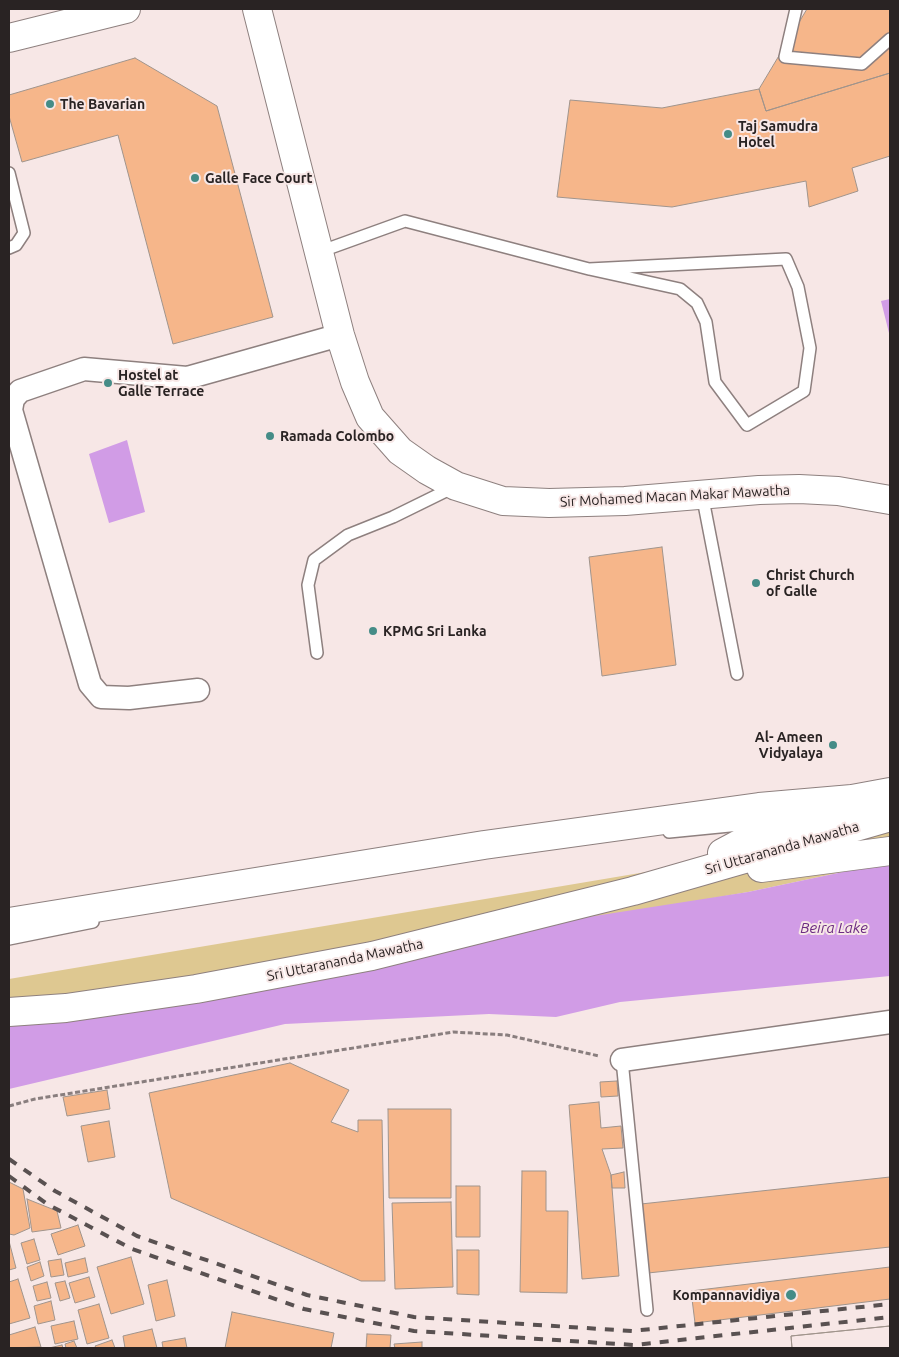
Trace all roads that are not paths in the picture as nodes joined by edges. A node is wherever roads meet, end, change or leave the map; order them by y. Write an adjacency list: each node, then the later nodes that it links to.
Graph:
1 (126, 9): 4 (main road)
2 (257, 9): 8 (main road, Sir Mohamed Macan Makar Mawatha)
3 (796, 9): 5 (lane)
4 (9, 38)
5 (890, 39)
6 (9, 173): 7 (lane)
7 (9, 248)
8 (319, 252): 9 (lane); 10 (main road, Sir Mohamed Macan Makar Mawatha)
9 (589, 269): 9 (lane)
10 (340, 335): 11 (main road, Sir Mohamed Macan Makar Mawatha); 16 (street)
11 (456, 486): 12 (main road, Sir Mohamed Macan Makar Mawatha); 14 (lane)
12 (702, 494): 13 (main road, Sir Mohamed Macan Makar Mawatha); 15 (lane)
13 (890, 500)
14 (317, 653)
15 (737, 674)
16 (198, 690)
17 (890, 792): 18 (main road, Sri Uttarananda Mawatha)
18 (852, 799): 20 (main road, Sri Uttarananda Mawatha); 25 (main road)
19 (890, 817): 24 (main road, Sri Uttarananda Mawatha)
20 (784, 820): 21 (lane); 24 (main road, Sri Uttarananda Mawatha)
21 (562, 846)
22 (880, 853): 24 (main road)
23 (445, 864): 26 (lane)
24 (675, 879): 27 (main road, Sri Uttarananda Mawatha)
25 (9, 922)
26 (9, 939)
27 (9, 1012)
28 (890, 1022): 29 (street)
29 (622, 1060): 30 (lane)
30 (647, 1310)

